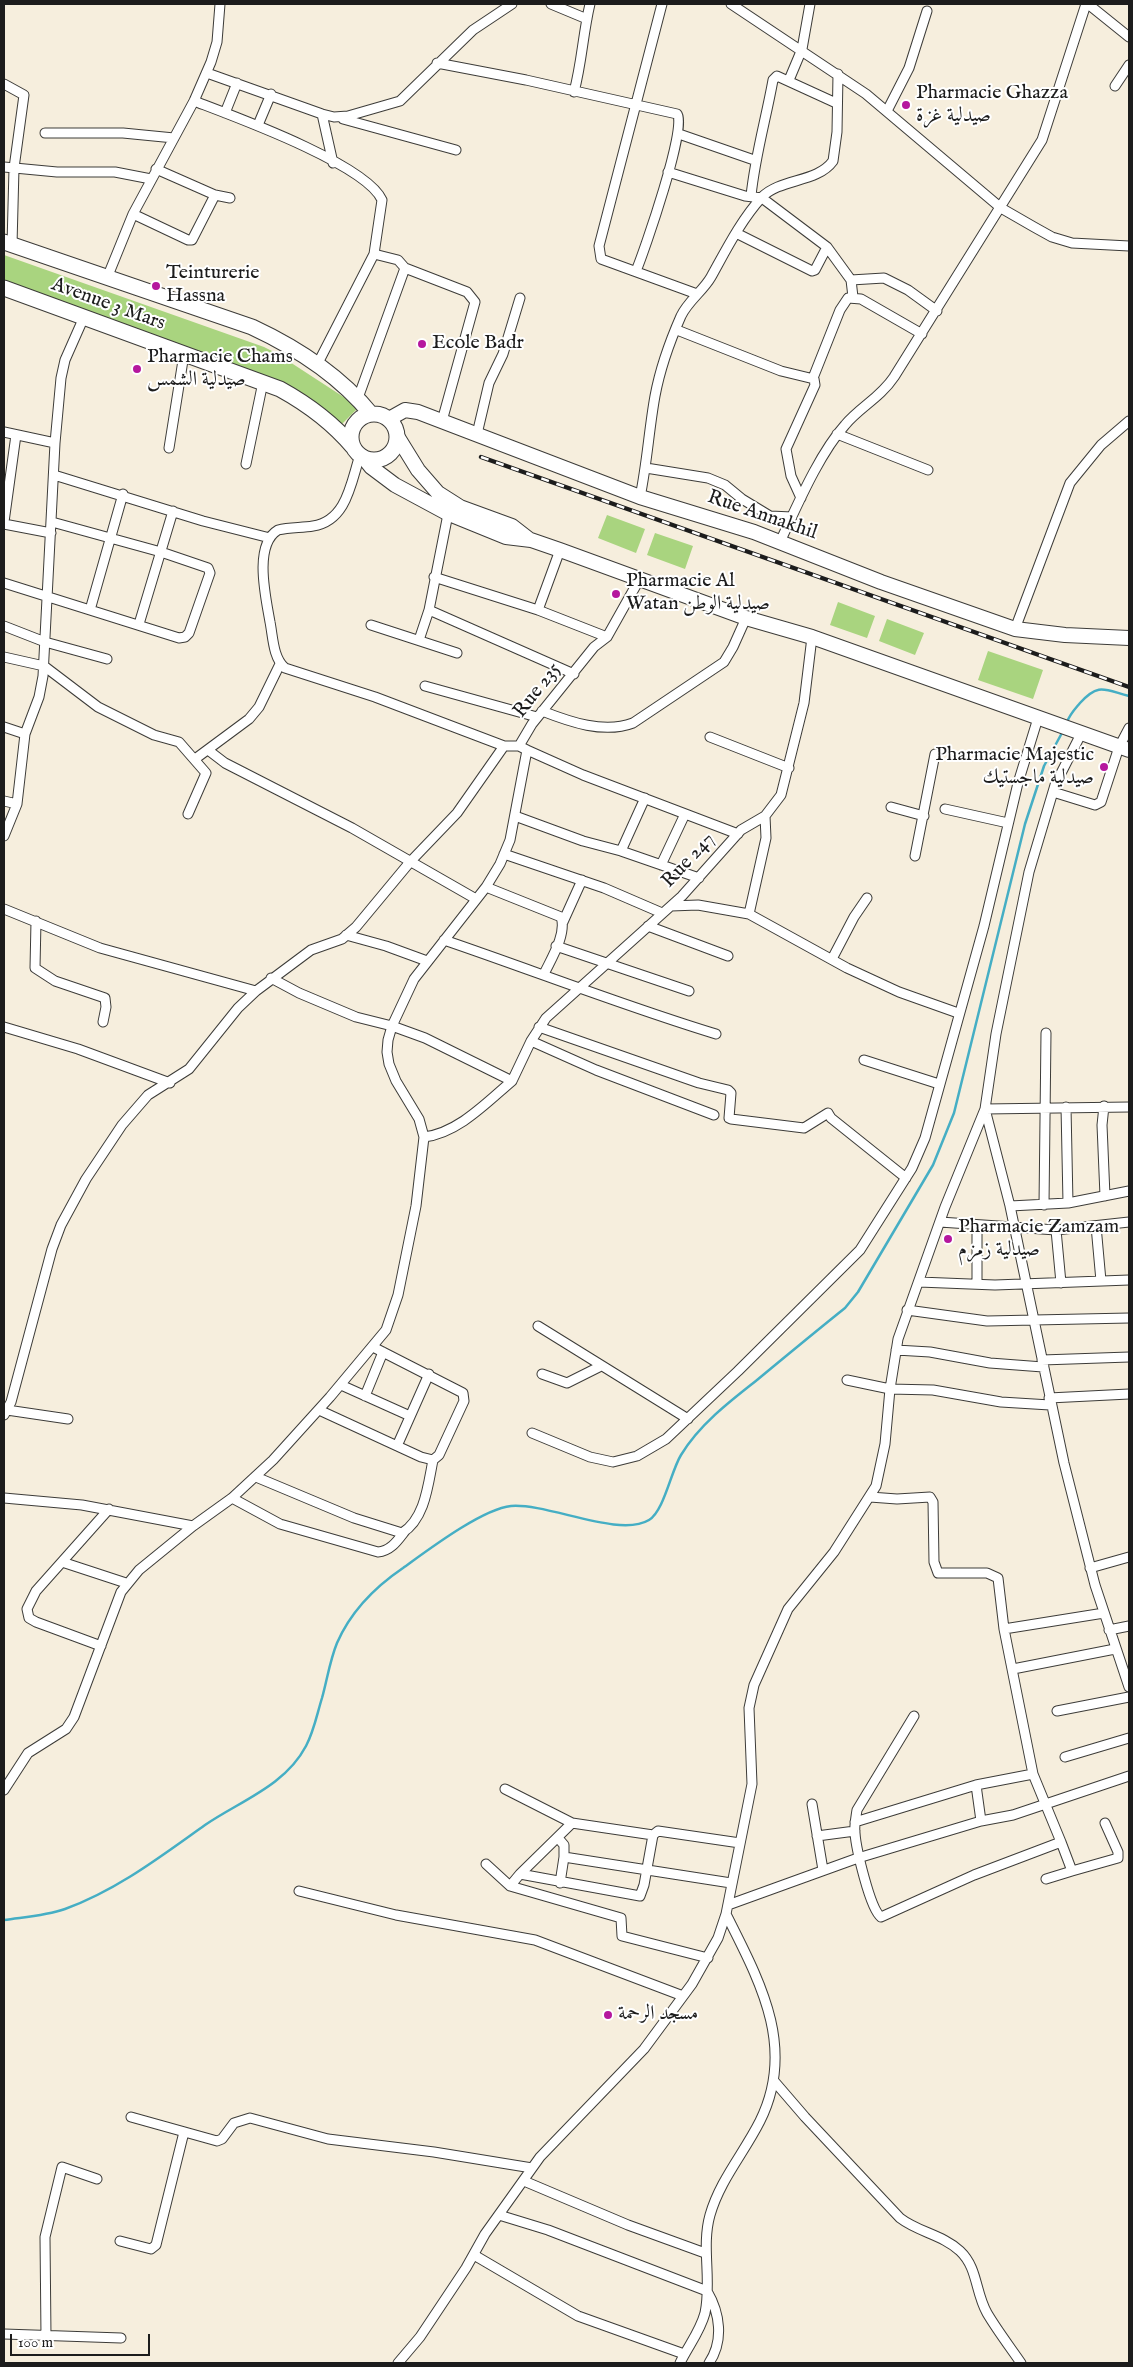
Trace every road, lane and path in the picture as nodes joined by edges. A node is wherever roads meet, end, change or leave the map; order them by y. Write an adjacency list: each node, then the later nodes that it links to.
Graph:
1 (220, 4): 15 (street)
2 (551, 4): 10 (street)
3 (590, 4): 10 (street)
4 (662, 4): 25 (street)
5 (731, 4): 12 (street)
6 (810, 4): 12 (street)
7 (1087, 4): 11 (street); 46 (street)
8 (505, 5): 13 (street)
9 (927, 11): 26 (street)
10 (587, 19): 21 (street)
11 (1129, 37)
12 (802, 49): 16 (street); 17 (street)
13 (437, 63): 21 (street); 29 (street)
14 (1129, 65): 20 (street)
15 (207, 73): 18 (street); 23 (street)
16 (838, 74): 24 (street); 26 (street)
17 (789, 80): 24 (street); 35 (street)
18 (237, 83): 22 (street); 27 (street)
19 (4, 84): 38 (street)
20 (1115, 86)
21 (574, 92): 25 (street)
22 (271, 94): 28 (street); 30 (street)
23 (194, 101): 27 (street); 33 (street)
24 (836, 103): 45 (street)
25 (635, 105): 32 (street); 54 (street)
26 (887, 111): 46 (street)
27 (225, 113): 30 (street)
28 (322, 114): 29 (street); 36 (street)
29 (334, 117): 34 (street)
30 (258, 125): 36 (street)
31 (45, 133): 33 (street)
32 (679, 134): 35 (street); 40 (street)
33 (174, 138): 39 (street)
34 (456, 150)
35 (754, 160): 43 (street)
36 (333, 163): 52 (street)
37 (4, 167): 38 (street)
38 (14, 168): 41 (street); 49 (street)
39 (156, 170): 41 (street); 42 (street)
40 (668, 172): 43 (street); 54 (street)
41 (151, 179): 47 (street)
42 (216, 195): 44 (street); 47 (street)
43 (751, 196): 45 (street)
44 (230, 198)
45 (762, 198): 48 (street); 51 (street)
46 (1001, 208): 50 (street); 61 (street)
47 (134, 214): 55 (street)
48 (736, 233): 51 (street); 58 (street)
49 (8, 243): 55 (main road, Avenue 3 Mars)
50 (1129, 246)
51 (827, 247): 56 (street)
52 (374, 254): 53 (street); 66 (street)
53 (405, 268): 69 (street); 72 (street)
54 (636, 271): 58 (street)
55 (107, 278): 66 (main road, Avenue 3 Mars)
56 (851, 280): 59 (street); 61 (street)
57 (4, 288): 62 (main road, Avenue 3 Mars)
58 (697, 294): 63 (street)
59 (853, 297): 64 (street); 67 (street)
60 (520, 298): 75 (street)
61 (937, 311): 64 (street)
62 (84, 317): 65 (main road, Avenue 3 Mars); 79 (street)
63 (677, 330): 67 (street); 83 (street)
64 (922, 334): 76 (street)
65 (184, 354): 68 (main road, Avenue 3 Mars); 80 (street)
66 (317, 364): 69 (main road, Avenue 3 Mars)
67 (813, 378): 88 (street)
68 (263, 382): 81 (main road, Avenue 3 Mars); 82 (street)
69 (358, 398): 70 (main road, Avenue 3 Mars)
70 (371, 414): 71 (main road); 81 (main road)
71 (389, 420): 72 (main road, Rue Annakhil); 78 (main road)
72 (442, 421): 75 (main road, Rue Annakhil)
73 (1129, 421): 111 (street)
74 (4, 432): 77 (street)
75 (477, 434): 87 (main road, Rue Annakhil)
76 (837, 434): 84 (street); 88 (street)
77 (16, 435): 79 (street); 93 (street)
78 (397, 436): 81 (main road); 89 (main road)
79 (56, 443): 85 (street)
80 (169, 448)
81 (359, 453): 89 (main road); 96 (street)
82 (246, 464)
83 (646, 468): 87 (street); 91 (street)
84 (928, 470)
85 (54, 475): 86 (street); 92 (street)
86 (122, 494): 90 (street); 95 (street)
87 (640, 498): 97 (main road, Rue Annakhil)
88 (801, 498): 91 (street)
89 (449, 508): 98 (main road); 100 (street)
90 (173, 511): 96 (street); 99 (street)
91 (792, 517): 97 (street)
92 (52, 522): 94 (street); 95 (street)
93 (4, 523): 94 (street)
94 (51, 533): 103 (street)
95 (112, 538): 99 (street); 104 (street)
96 (270, 538): 120 (street)
97 (780, 542): 111 (main road, Rue Annakhil)
98 (560, 550): 101 (main road); 106 (street)
99 (161, 552): 108 (street); 108 (street)
100 (434, 577): 105 (street); 106 (street)
101 (639, 580): 107 (main road); 112 (street, Rue 235)
102 (4, 583): 103 (street)
103 (48, 598): 104 (street); 116 (street)
104 (90, 610): 108 (street)
105 (429, 610): 115 (street); 122 (street)
106 (538, 610): 112 (street)
107 (746, 618): 113 (main road); 124 (street)
108 (140, 624)
109 (371, 625): 115 (street)
110 (4, 626): 116 (street)
111 (1015, 629): 114 (main road, Rue Annakhil)
112 (607, 637): 122 (street, Rue 235)
113 (812, 637): 125 (main road); 137 (street, Rue 247)
114 (1129, 638)
115 (419, 640): 117 (street)
116 (45, 642): 119 (street); 121 (street)
117 (457, 653)
118 (4, 657): 121 (street)
119 (108, 659)
120 (280, 664): 131 (street); 134 (street)
121 (44, 666): 129 (street); 136 (street)
122 (574, 674): 124 (street, Rue 235)
123 (425, 686): 124 (street)
124 (540, 714): 132 (street, Rue 235)
125 (1038, 718): 128 (main road); 149 (street)
126 (4, 727): 129 (street)
127 (1129, 728): 133 (street)
128 (1077, 732): 133 (main road); 138 (street)
129 (25, 734): 141 (street)
130 (710, 737): 137 (street)
131 (504, 746): 132 (street, Rue 235); 155 (street)
132 (523, 748): 139 (street); 146 (street)
133 (1124, 749): 138 (street)
134 (208, 750): 136 (street); 155 (street)
135 (935, 754): 148 (street)
136 (195, 758): 144 (street)
137 (789, 768): 147 (street, Rue 247)
138 (1053, 792): 197 (street)
139 (645, 798): 145 (street); 152 (street)
140 (4, 801): 141 (street)
141 (16, 804): 151 (street)
142 (891, 807): 148 (street)
143 (945, 809): 149 (street)
144 (188, 814)
145 (685, 814): 150 (street); 156 (street)
146 (515, 816): 152 (street); 153 (street)
147 (765, 816): 150 (street, Rue 247); 165 (street)
148 (924, 816): 154 (street)
149 (1008, 823): 181 (street)
150 (738, 834): 157 (street, Rue 247)
151 (4, 836)
152 (621, 851): 156 (street)
153 (504, 854): 158 (street); 159 (street)
154 (915, 856)
155 (410, 862): 160 (street); 169 (street)
156 (661, 866): 157 (street)
157 (699, 878): 162 (street, Rue 247)
158 (582, 880): 164 (street); 167 (street)
159 (486, 887): 160 (street); 167 (street)
160 (476, 898): 170 (street)
161 (867, 898): 173 (street)
162 (670, 906): 164 (street, Rue 247); 165 (street)
163 (4, 909): 166 (street)
164 (662, 913): 168 (street, Rue 247)
165 (749, 914): 173 (street)
166 (36, 921): 179 (street); 182 (street)
167 (563, 922): 171 (street)
168 (648, 926): 172 (street); 175 (street, Rue 247)
169 (346, 935): 174 (street); 177 (street)
170 (444, 940): 174 (street); 176 (street)
171 (556, 946): 175 (street); 176 (street)
172 (728, 956)
173 (832, 959): 181 (street)
174 (427, 961): 183 (street)
175 (606, 964): 178 (street, Rue 247); 180 (street)
176 (544, 974): 178 (street)
177 (270, 978): 179 (street); 183 (street)
178 (579, 987): 185 (street, Rue 247); 187 (street)
179 (256, 990): 191 (street)
180 (689, 991)
181 (958, 1013): 192 (street)
182 (103, 1022)
183 (392, 1026): 190 (street); 199 (street)
184 (4, 1027): 191 (street)
185 (539, 1027): 188 (street, Rue 247); 200 (street)
186 (1046, 1033): 195 (street)
187 (716, 1034)
188 (530, 1041): 190 (street, Rue 247); 198 (street)
189 (864, 1060): 192 (street)
190 (512, 1081): 199 (street)
191 (170, 1083): 237 (street)
192 (939, 1084): 200 (street)
193 (1104, 1106): 194 (street); 196 (street); 202 (street)
194 (1129, 1106)
195 (1045, 1107): 196 (street); 197 (street); 204 (street)
196 (1066, 1107): 203 (street)
197 (985, 1109): 205 (street); 206 (street)
198 (714, 1115)
199 (424, 1137): 222 (street)
200 (906, 1178): 240 (street)
201 (1129, 1191): 202 (street)
202 (1105, 1196): 203 (street)
203 (1068, 1203): 204 (street)
204 (1044, 1205): 205 (street)
205 (1010, 1206): 210 (street)
206 (940, 1222): 208 (street); 214 (street)
207 (1129, 1222): 209 (street)
208 (977, 1225): 210 (street); 216 (street)
209 (1096, 1226): 211 (street); 213 (street)
210 (1015, 1229): 211 (street); 217 (street)
211 (1056, 1230): 215 (street)
212 (1129, 1280): 213 (street)
213 (1101, 1281): 215 (street)
214 (919, 1282): 216 (street); 218 (street)
215 (1061, 1283): 217 (street)
216 (977, 1284): 217 (street)
217 (1027, 1284): 220 (street)
218 (907, 1310): 220 (street); 223 (street)
219 (1129, 1318): 220 (street)
220 (1035, 1322): 226 (street)
221 (538, 1326): 227 (street)
222 (373, 1348): 224 (street); 231 (street)
223 (896, 1350): 226 (street); 232 (street)
224 (383, 1352): 228 (street); 234 (street)
225 (1129, 1357): 226 (street)
226 (1043, 1364): 235 (street)
227 (601, 1366): 229 (street); 240 (street)
228 (429, 1374): 238 (street); 243 (street)
229 (542, 1374)
230 (846, 1380): 232 (street)
231 (341, 1385): 234 (street); 236 (street)
232 (890, 1388): 235 (street); 245 (street)
233 (1129, 1394): 235 (street)
234 (365, 1396): 238 (street)
235 (1050, 1401): 253 (street)
236 (318, 1410): 242 (street); 244 (street)
237 (5, 1413): 239 (street)
238 (410, 1416): 242 (street)
239 (68, 1419)
240 (688, 1419): 241 (street)
241 (532, 1433)
242 (397, 1446): 243 (street)
243 (433, 1460): 250 (street)
244 (256, 1477): 247 (street); 250 (street)
245 (870, 1497): 257 (street); 284 (street)
246 (4, 1498): 248 (street)
247 (232, 1498): 249 (street); 250 (street)
248 (108, 1509): 249 (street); 252 (street)
249 (193, 1526): 254 (street)
250 (405, 1531)
251 (1129, 1557): 253 (street)
252 (62, 1562): 254 (street); 259 (street)
253 (1090, 1568): 255 (street)
254 (126, 1584): 259 (street)
255 (1104, 1613): 257 (street); 258 (street)
256 (1129, 1626): 258 (street)
257 (1004, 1628): 262 (street)
258 (1109, 1630): 260 (street)
259 (101, 1646): 273 (street)
260 (1115, 1649): 261 (street); 262 (street)
261 (1125, 1666): 263 (street)
262 (1013, 1669): 269 (street)
263 (1129, 1687)
264 (1129, 1697): 265 (street)
265 (1057, 1711)
266 (914, 1716): 279 (street)
267 (1129, 1738): 268 (street)
268 (1065, 1758)
269 (1033, 1774): 271 (street); 275 (street)
270 (1129, 1776): 275 (street)
271 (976, 1785): 276 (street); 279 (street)
272 (505, 1789): 277 (street)
273 (4, 1790)
274 (812, 1804): 281 (street)
275 (1046, 1804): 276 (street); 283 (street)
276 (981, 1821): 286 (street)
277 (572, 1823): 280 (street); 282 (street)
278 (1105, 1823): 290 (street)
279 (855, 1826): 281 (street); 286 (street)
280 (653, 1835): 284 (street); 288 (street)
281 (817, 1836): 289 (street)
282 (558, 1838): 285 (street); 291 (street)
283 (1061, 1842): 286 (street); 290 (street)
284 (740, 1843): 293 (street)
285 (564, 1856): 288 (street); 294 (street)
286 (858, 1858): 289 (street)
287 (486, 1864): 295 (street)
288 (647, 1870): 293 (street); 294 (street)
289 (823, 1870): 297 (street)
290 (1072, 1871): 292 (street)
291 (520, 1874): 294 (street); 295 (street)
292 (1046, 1879)
293 (731, 1882): 297 (street)
294 (560, 1883)
295 (510, 1886): 298 (street)
296 (299, 1891): 299 (street)
297 (727, 1909): 298 (street); 300 (street)
298 (708, 1958): 299 (street)
299 (683, 1996): 303 (street)
300 (774, 2081): 308 (street); 317 (street)
301 (131, 2117): 302 (street)
302 (184, 2132): 303 (street); 307 (street)
303 (532, 2168): 305 (street)
304 (97, 2179): 312 (street)
305 (524, 2181): 306 (street); 308 (street)
306 (499, 2215): 309 (street); 310 (street)
307 (120, 2241)
308 (705, 2254): 310 (street)
309 (474, 2255): 314 (street); 315 (street)
310 (707, 2291): 314 (street); 316 (street)
311 (4, 2334): 312 (street)
312 (46, 2336): 313 (street)
313 (121, 2338)
314 (682, 2359)
315 (398, 2363)
316 (709, 2363)
317 (1021, 2363)

